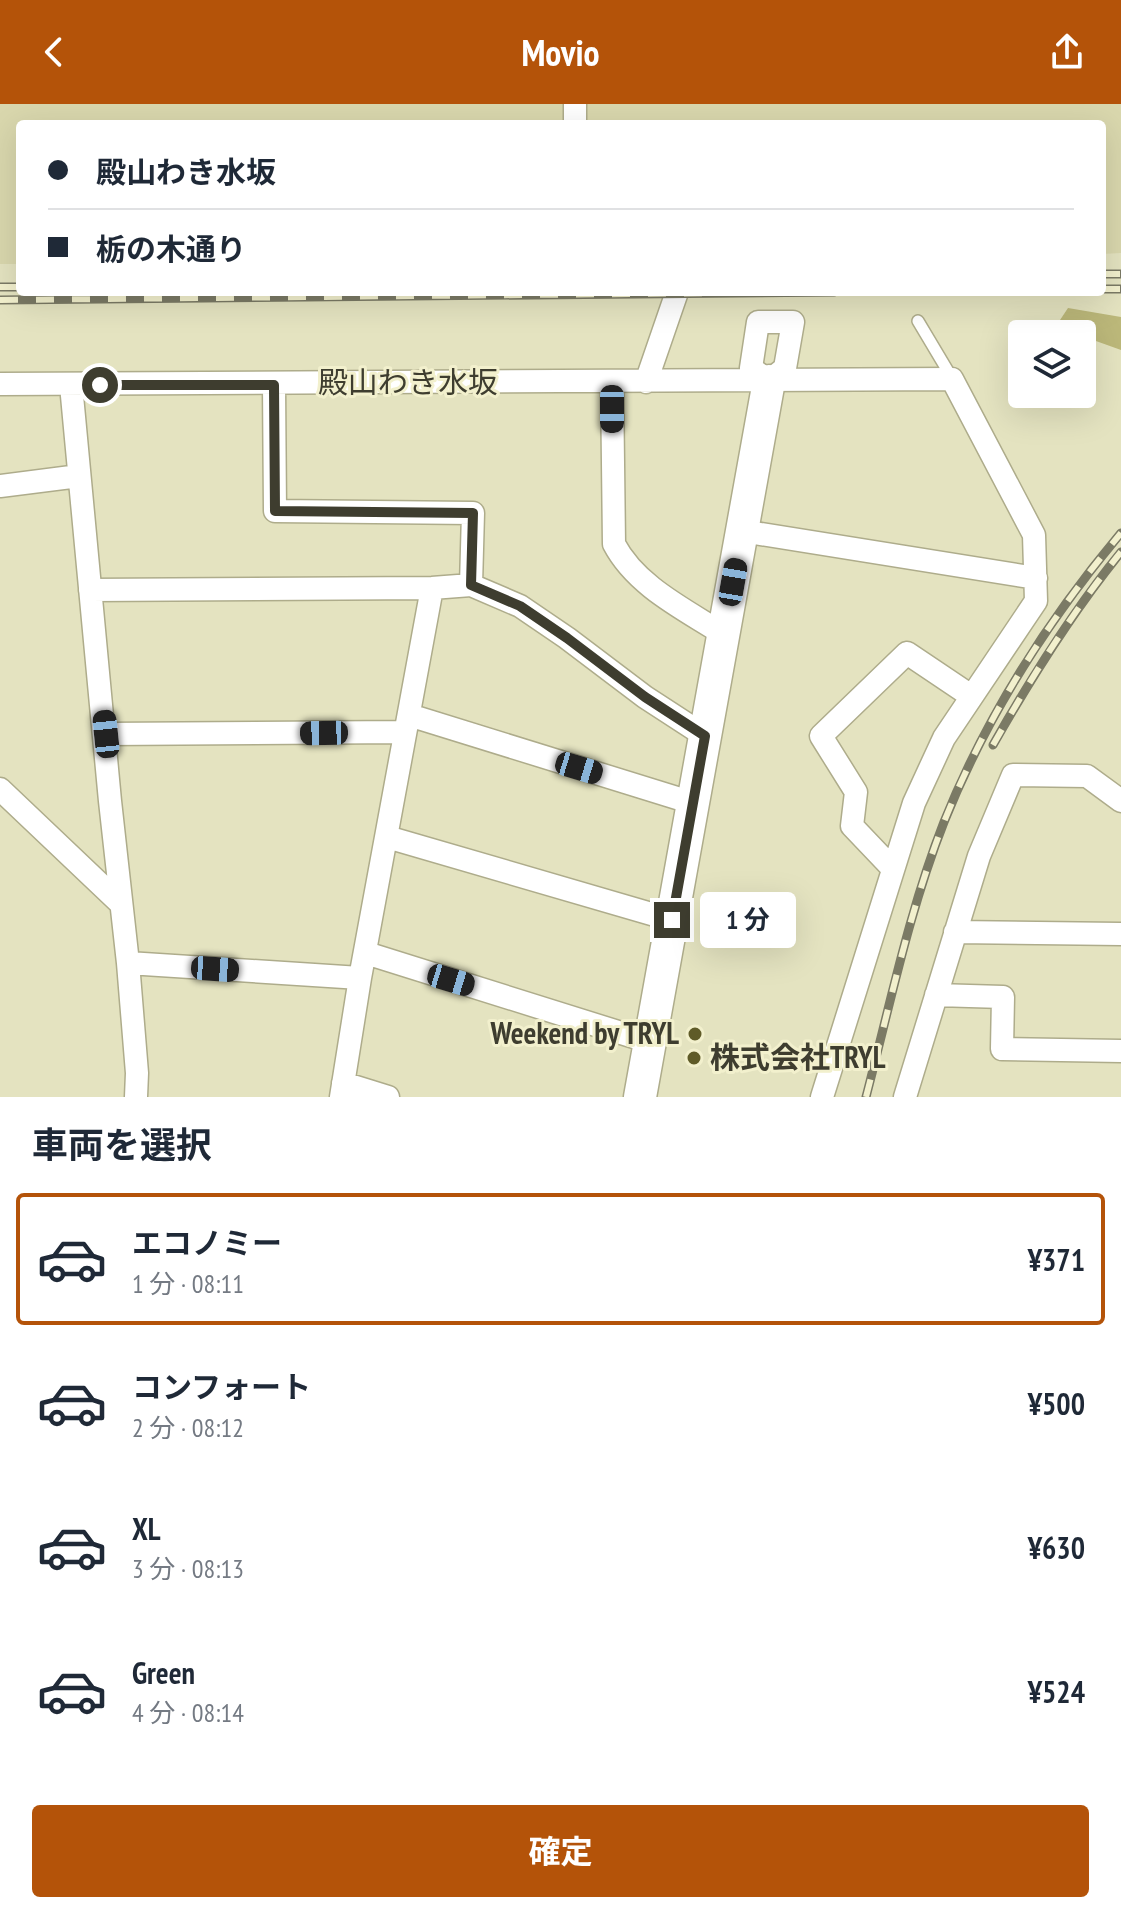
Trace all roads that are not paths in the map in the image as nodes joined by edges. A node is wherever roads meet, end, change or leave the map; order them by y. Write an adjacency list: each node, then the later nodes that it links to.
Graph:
1 (675, 296): 6 (street)
2 (918, 321): 3 (lane)
3 (952, 379): 4 (street, 殿山わき水坂); 13 (street)
4 (769, 381): 6 (street, 殿山わき水坂); 12 (street)
5 (612, 382): 6 (street, 殿山わき水坂); 9 (street, 殿山わき水坂); 17 (street)
6 (646, 382)
7 (0, 384): 8 (street, 殿山わき水坂)
8 (71, 385): 9 (street, 殿山わき水坂); 10 (street)
9 (274, 385): 14 (street)
10 (79, 476): 11 (street); 16 (street)
11 (0, 486)
12 (742, 531): 13 (street); 17 (street)
13 (1036, 578): 18 (street)
14 (471, 585): 15 (street); 21 (street)
15 (432, 588): 16 (street); 19 (street)
16 (90, 590): 20 (street)
17 (723, 634): 21 (street)
18 (971, 696): 26 (street); 26 (street)
19 (407, 724): 20 (street); 24 (street); 25 (street)
20 (106, 734): 27 (street)
21 (705, 736): 24 (street)
22 (0, 789): 27 (street)
23 (1121, 801): 29 (street)
24 (693, 803): 28 (street)
25 (387, 837): 28 (street); 31 (street)
26 (892, 868): 41 (street)
27 (121, 904): 32 (street)
28 (672, 920): 35 (street)
29 (955, 932): 30 (street); 34 (street)
30 (1121, 934)
31 (366, 953): 33 (street); 35 (street)
32 (128, 963): 33 (street); 38 (street)
33 (360, 978): 37 (street)
34 (936, 995): 36 (street); 42 (street)
35 (650, 1042): 40 (street)
36 (1121, 1051)
37 (342, 1090): 39 (street)
38 (136, 1097)
39 (388, 1097)
40 (640, 1097)
41 (822, 1097)
42 (905, 1097)

